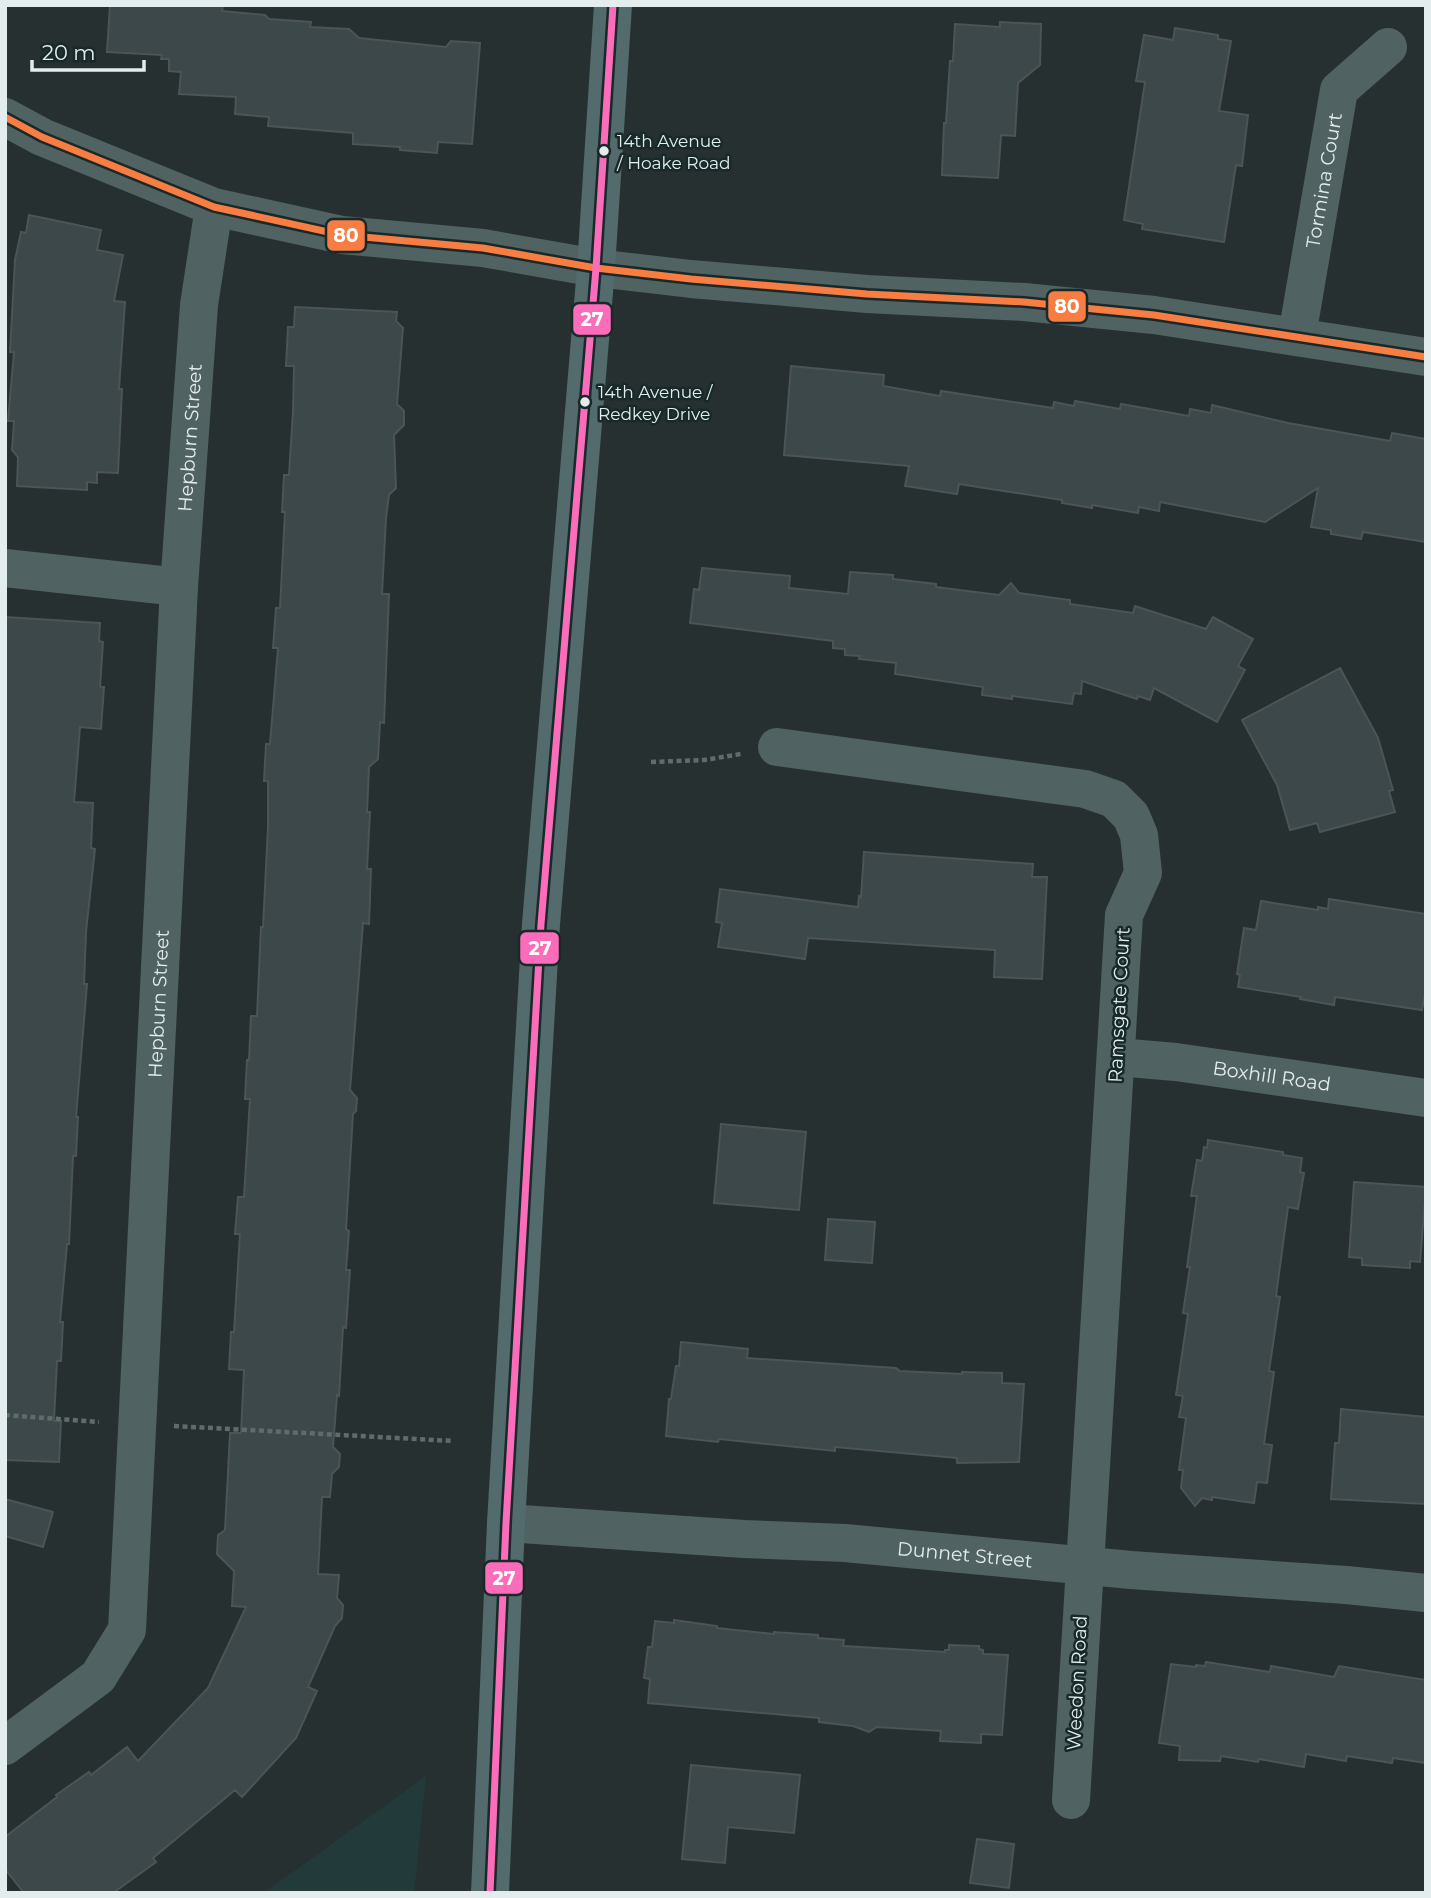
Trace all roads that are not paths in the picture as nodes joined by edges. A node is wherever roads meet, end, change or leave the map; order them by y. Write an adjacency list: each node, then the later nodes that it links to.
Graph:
1 (613, 5): 5 (main road)
2 (1388, 47): 6 (street, Tormina Court)
3 (5, 117): 4 (street)
4 (215, 207): 5 (street); 9 (street, Hepburn Street)
5 (596, 268): 6 (street); 13 (main road)
6 (1297, 336): 7 (street)
7 (1426, 357)
8 (5, 568): 9 (street)
9 (179, 587): 16 (street, Hepburn Street)
10 (776, 747): 11 (street, Ramsgate Court)
11 (1116, 1057): 12 (street, Boxhill Road); 14 (street, Ramsgate Court)
12 (1426, 1098)
13 (506, 1523): 14 (street, Dunnet Street); 18 (main road)
14 (1083, 1566): 15 (street, Dunnet Street); 17 (street, Weedon Road)
15 (1426, 1593)
16 (5, 1746)
17 (1071, 1800)
18 (490, 1893)

